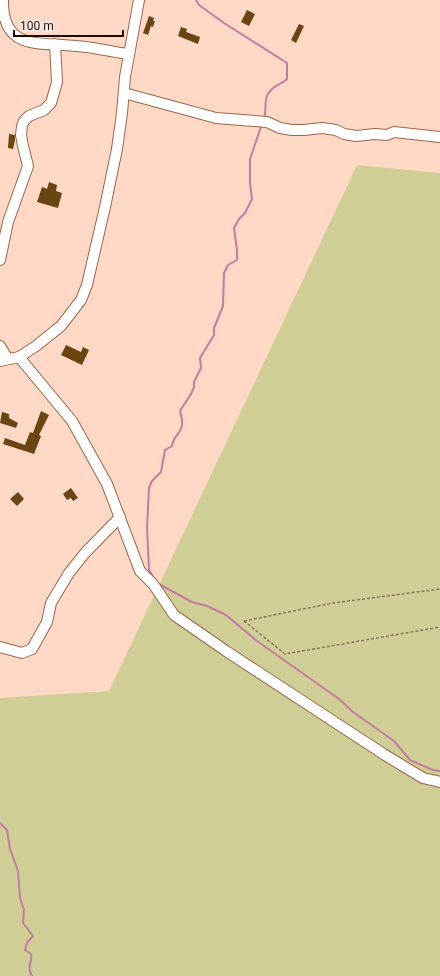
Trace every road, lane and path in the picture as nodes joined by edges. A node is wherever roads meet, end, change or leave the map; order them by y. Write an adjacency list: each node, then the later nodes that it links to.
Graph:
1 (3, 0): 3 (street)
2 (139, 0): 4 (street)
3 (55, 44): 4 (street); 7 (street)
4 (128, 54): 5 (street)
5 (124, 93): 6 (street); 9 (street)
6 (440, 137)
7 (0, 260)
8 (0, 346): 10 (street)
9 (19, 357): 10 (street); 11 (street)
10 (4, 360)
11 (120, 517): 14 (street); 15 (street)
12 (440, 589): 13 (path)
13 (440, 627)
14 (0, 647)
15 (440, 782)

